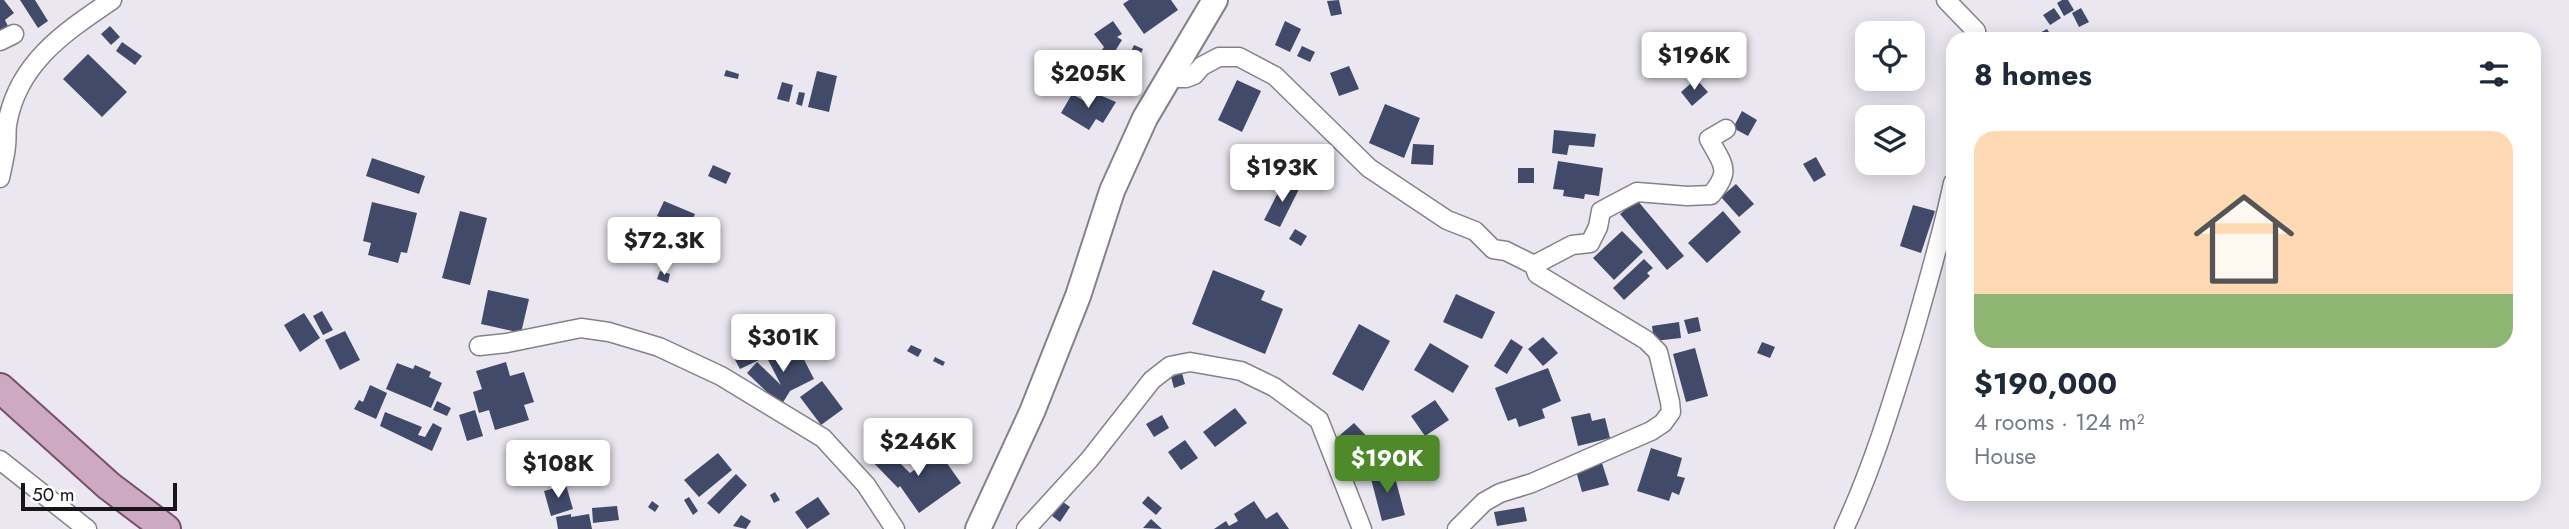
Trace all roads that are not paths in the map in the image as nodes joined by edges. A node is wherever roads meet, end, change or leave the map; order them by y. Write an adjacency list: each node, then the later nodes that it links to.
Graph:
1 (112, 0): 7 (street)
2 (1215, 0): 5 (main road)
3 (1946, 0): 4 (street)
4 (1976, 32)
5 (1168, 78): 9 (street); 16 (main road)
6 (1726, 129): 9 (street)
7 (0, 178)
8 (1946, 216): 20 (street)
9 (1534, 265): 19 (street)
10 (478, 346): 15 (street)
11 (0, 388): 14 (main road)
12 (0, 460): 13 (street)
13 (86, 529)
14 (166, 529)
15 (895, 529)
16 (978, 529)
17 (1026, 529): 18 (street)
18 (1362, 529)
19 (1457, 529)
20 (1844, 529)

